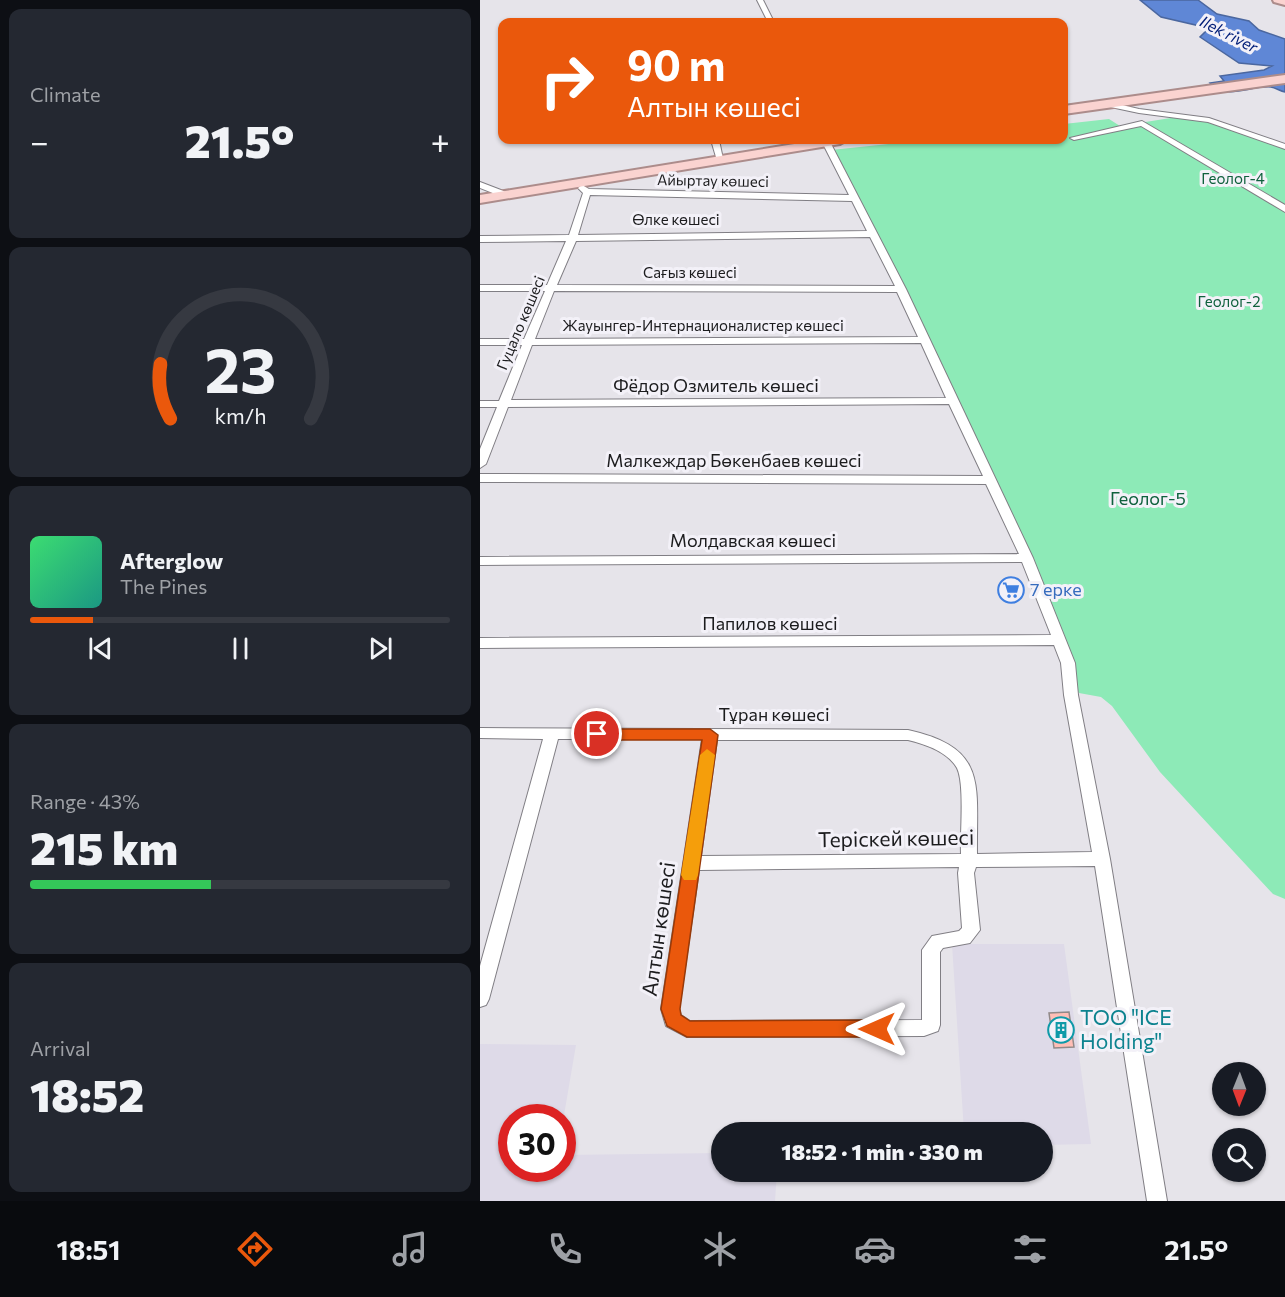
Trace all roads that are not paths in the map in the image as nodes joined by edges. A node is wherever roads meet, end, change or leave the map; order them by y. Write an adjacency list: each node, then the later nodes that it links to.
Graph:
1 (760, 0): 4 (street)
2 (1278, 0): 3 (highway)
3 (1285, 2)
4 (769, 18)
5 (1285, 79): 6 (highway)
6 (1109, 104): 7 (highway); 8 (street)
7 (1068, 109)
8 (1139, 111): 9 (street); 14 (street)
9 (1142, 123): 10 (street); 22 (street)
10 (1074, 138)
11 (716, 144): 15 (street)
12 (804, 144): 15 (highway)
13 (832, 144): 20 (street)
14 (1285, 147)
15 (720, 157): 16 (highway)
16 (575, 182): 18 (street); 19 (highway)
17 (480, 185): 19 (street)
18 (586, 192): 20 (street, Айыртау көшесі); 24 (street, Гуцало көшесі)
19 (503, 194): 21 (highway)
20 (854, 198): 23 (street)
21 (480, 199)
22 (1285, 209)
23 (872, 234): 24 (street, Өлке көшесі); 28 (street)
24 (573, 236): 25 (street, Өлке көшесі); 27 (street, Гуцало көшесі)
25 (480, 239)
26 (480, 288): 27 (street, Сағыз көшесі)
27 (552, 288): 28 (street, Сағыз көшесі); 31 (street, Гуцало көшесі)
28 (901, 289): 29 (street)
29 (925, 340): 31 (street, Жауынгер-Интернационалистер көшесі); 32 (street)
30 (480, 342): 31 (street, Жауынгер-Интернационалистер көшесі)
31 (528, 342): 34 (street, Гуцало көшесі)
32 (952, 400): 34 (street, Фёдор Озмитель көшесі); 37 (street)
33 (480, 404): 34 (street, Фёдор Озмитель көшесі)
34 (503, 404): 35 (street, Гуцало көшесі)
35 (480, 464)
36 (480, 478): 37 (street, Малкеждар Бөкенбаев көшесі)
37 (989, 480): 38 (street)
38 (1027, 558): 39 (street, Молдавская көшесі); 40 (street)
39 (480, 561)
40 (1060, 640): 41 (street, Папилов көшесі); 45 (street)
41 (480, 643)
42 (480, 733): 43 (street, Тұран көшесі)
43 (552, 734): 44 (street, Тұран көшесі); 48 (street)
44 (710, 735): 46 (street, Тұран көшесі); 47 (street, Алтын көшесі)
45 (1102, 859): 46 (street, Теріскей көшесі); 50 (street)
46 (969, 861): 47 (street, Теріскей көшесі); 49 (street, Тұран көшесі)
47 (692, 864): 49 (street, Алтын көшесі)
48 (480, 999)
49 (924, 1028)
50 (1157, 1201)

